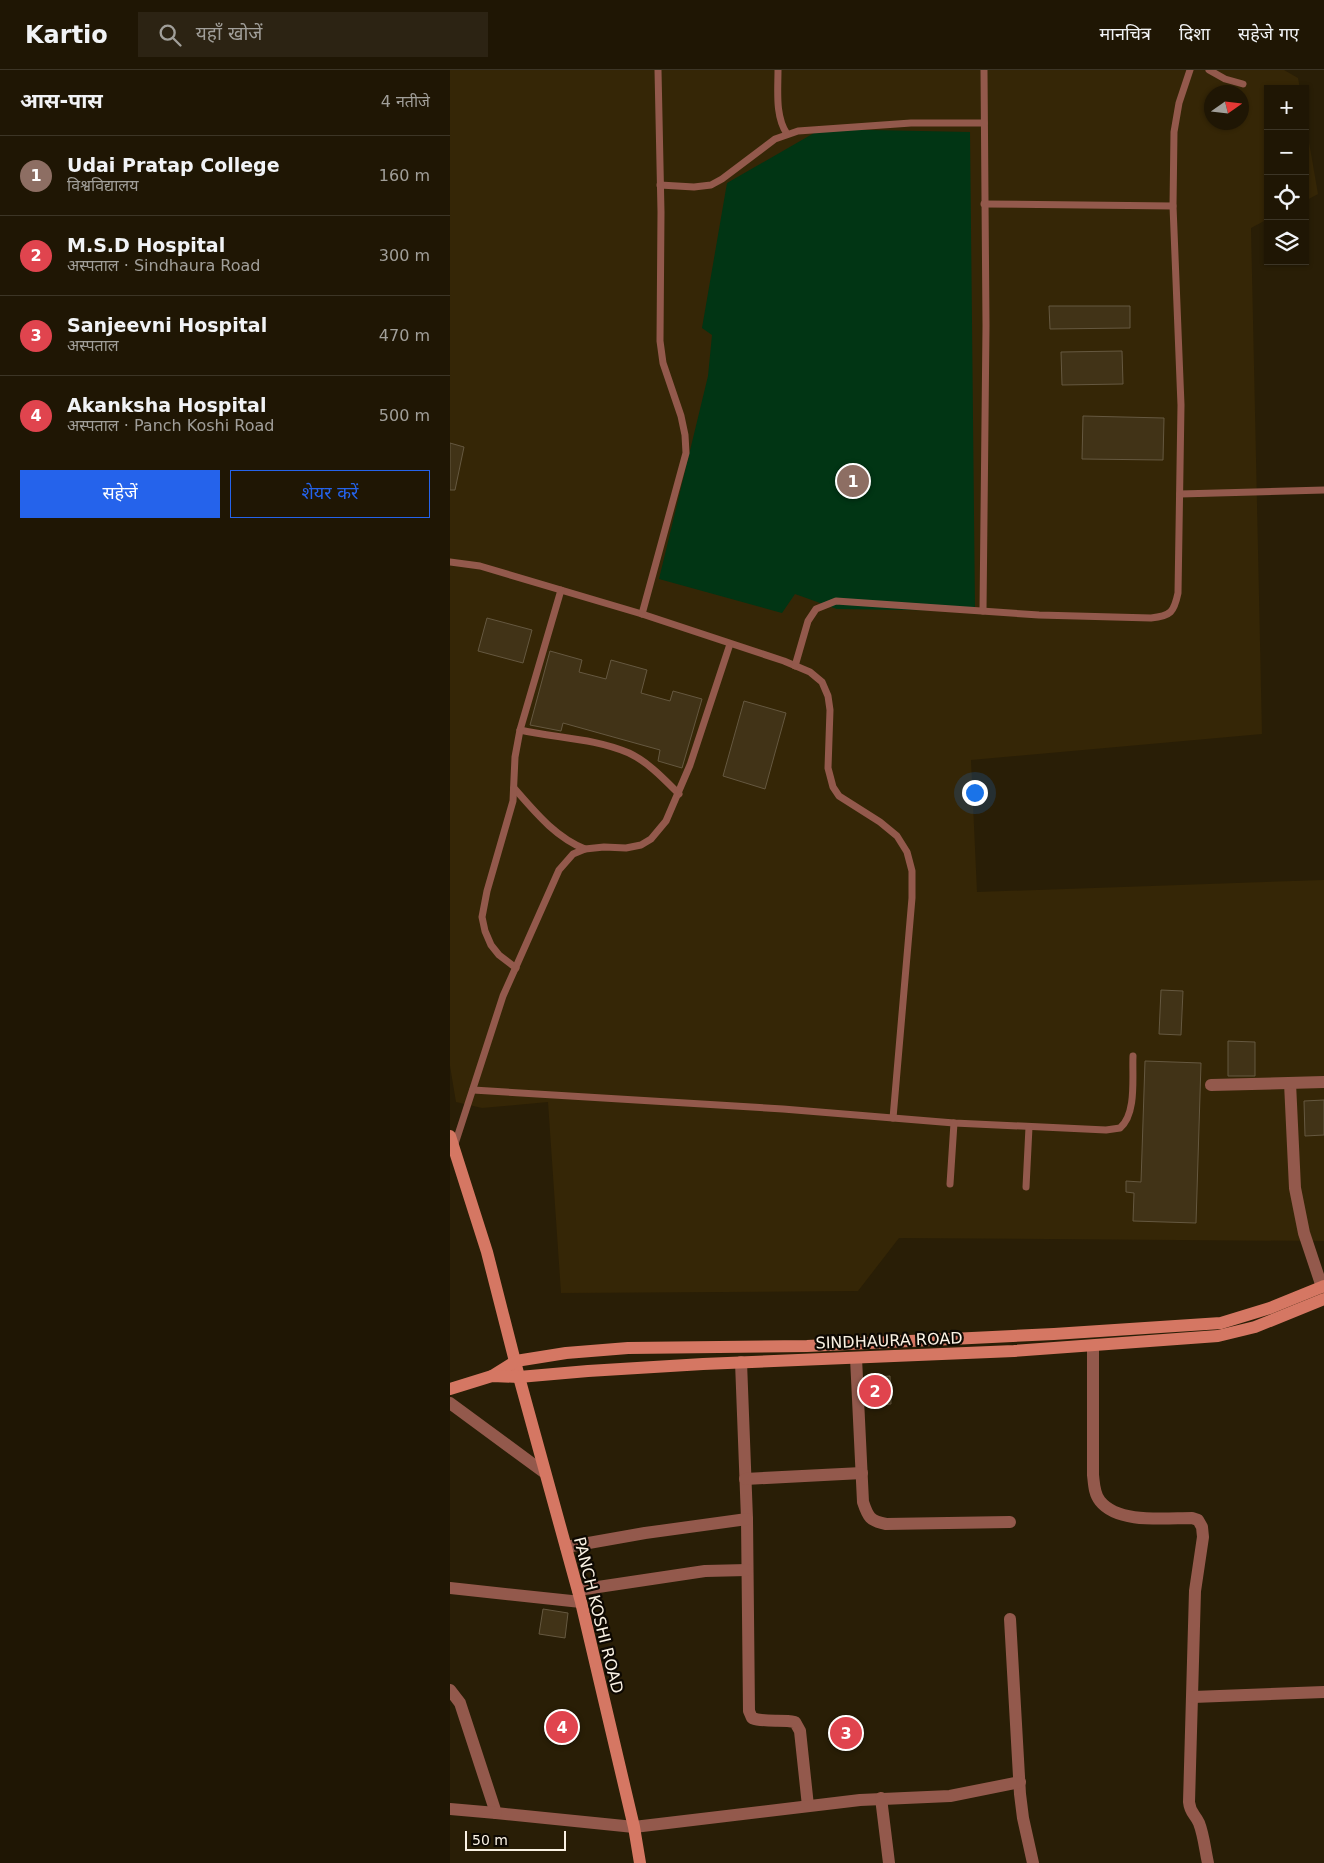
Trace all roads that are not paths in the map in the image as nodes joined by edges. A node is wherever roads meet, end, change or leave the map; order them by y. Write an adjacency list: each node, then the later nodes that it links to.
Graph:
1 (658, 70): 9 (lane)
2 (778, 70): 8 (lane)
3 (984, 70): 7 (lane)
4 (1190, 70): 11 (lane)
5 (1209, 70): 6 (lane)
6 (1243, 84)
7 (984, 123): 8 (lane); 10 (lane)
8 (787, 134): 9 (lane)
9 (660, 184): 17 (lane)
10 (984, 204): 11 (lane); 16 (lane)
11 (1173, 206): 13 (lane)
12 (1324, 490): 13 (lane)
13 (1180, 494): 16 (lane)
14 (450, 562): 15 (lane)
15 (561, 590): 17 (lane); 20 (lane)
16 (983, 611): 19 (lane)
17 (642, 614): 18 (lane)
18 (730, 644): 19 (lane); 22 (lane)
19 (795, 666): 30 (lane)
20 (520, 730): 21 (lane); 22 (lane)
21 (514, 788): 23 (lane); 24 (lane)
22 (679, 794): 23 (lane)
23 (585, 849): 24 (lane)
24 (516, 968): 29 (lane)
25 (1132, 1056): 32 (lane)
26 (1324, 1082): 27 (street)
27 (1290, 1083): 28 (street); 37 (street)
28 (1211, 1086)
29 (473, 1090): 30 (lane); 33 (lane)
30 (893, 1118): 31 (lane)
31 (954, 1123): 32 (lane); 35 (lane)
32 (1029, 1127): 36 (lane)
33 (452, 1142): 34 (street); 40 (street, PANCH KOSHI ROAD)
34 (450, 1161)
35 (950, 1184)
36 (1026, 1187)
37 (1323, 1290): 38 (street, SINDHAURA ROAD); 40 (street)
38 (1093, 1346): 39 (street, SINDHAURA ROAD); 58 (street)
39 (856, 1358): 41 (street, SINDHAURA ROAD); 47 (street)
40 (516, 1361): 42 (street); 43 (street, PANCH KOSHI ROAD)
41 (741, 1362): 43 (street, SINDHAURA ROAD); 48 (street)
42 (492, 1376): 43 (street, SINDHAURA ROAD); 44 (street, SINDHAURA ROAD)
43 (519, 1377): 46 (street, PANCH KOSHI ROAD)
44 (450, 1389)
45 (450, 1404): 46 (street)
46 (545, 1473): 51 (street, PANCH KOSHI ROAD)
47 (862, 1473): 48 (street); 50 (street)
48 (745, 1479): 49 (street)
49 (747, 1519): 51 (street); 52 (street)
50 (1010, 1522)
51 (566, 1548): 54 (street, PANCH KOSHI ROAD)
52 (747, 1570): 54 (street); 61 (street)
53 (450, 1588): 54 (street)
54 (579, 1596): 64 (street, PANCH KOSHI ROAD)
55 (1010, 1619): 59 (street)
56 (450, 1690): 63 (street)
57 (1324, 1692): 58 (street)
58 (1193, 1697): 68 (street)
59 (1020, 1782): 60 (street); 67 (street)
60 (881, 1798): 61 (street); 66 (street)
61 (808, 1806): 64 (street)
62 (450, 1809): 63 (street)
63 (496, 1814): 64 (street)
64 (634, 1827): 65 (street, PANCH KOSHI ROAD)
65 (640, 1863)
66 (889, 1863)
67 (1033, 1863)
68 (1208, 1863)

